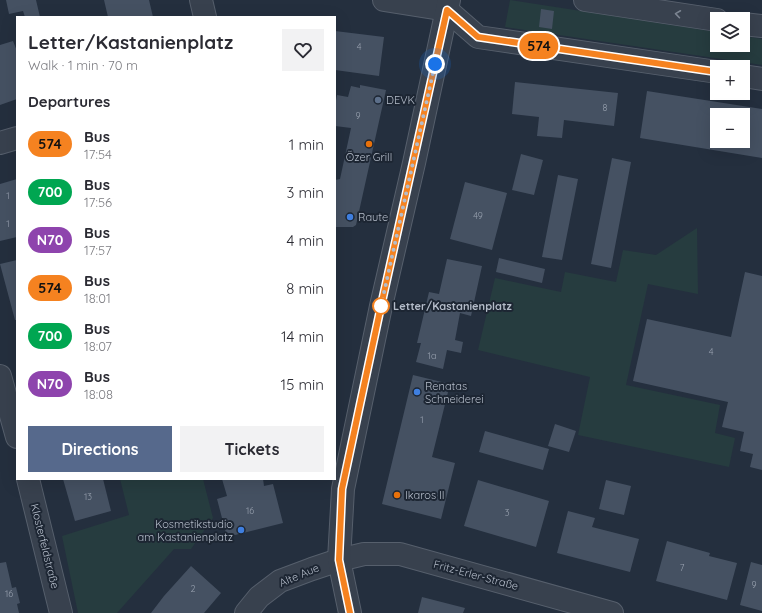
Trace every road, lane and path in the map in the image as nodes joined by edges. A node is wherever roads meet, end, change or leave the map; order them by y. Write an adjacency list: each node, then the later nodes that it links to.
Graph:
1 (201, 0): 5 (street)
2 (384, 0): 4 (street)
3 (584, 0): 6 (street, one-way to 3)
4 (453, 3): 9 (street); 17 (street)
5 (205, 16)
6 (710, 19)
7 (750, 25): 8 (street)
8 (762, 26)
9 (710, 71)
10 (750, 77): 11 (street)
11 (762, 79)
12 (16, 138): 13 (street)
13 (0, 143)
14 (0, 376): 15 (street)
15 (16, 433)
16 (28, 480): 18 (street, Klosterfeldstraße)
17 (339, 560): 19 (street, Alte Aue); 20 (street); 21 (street, Fritz-Erler-Straße)
18 (61, 613)
19 (246, 613)
20 (350, 613)
21 (612, 613)

